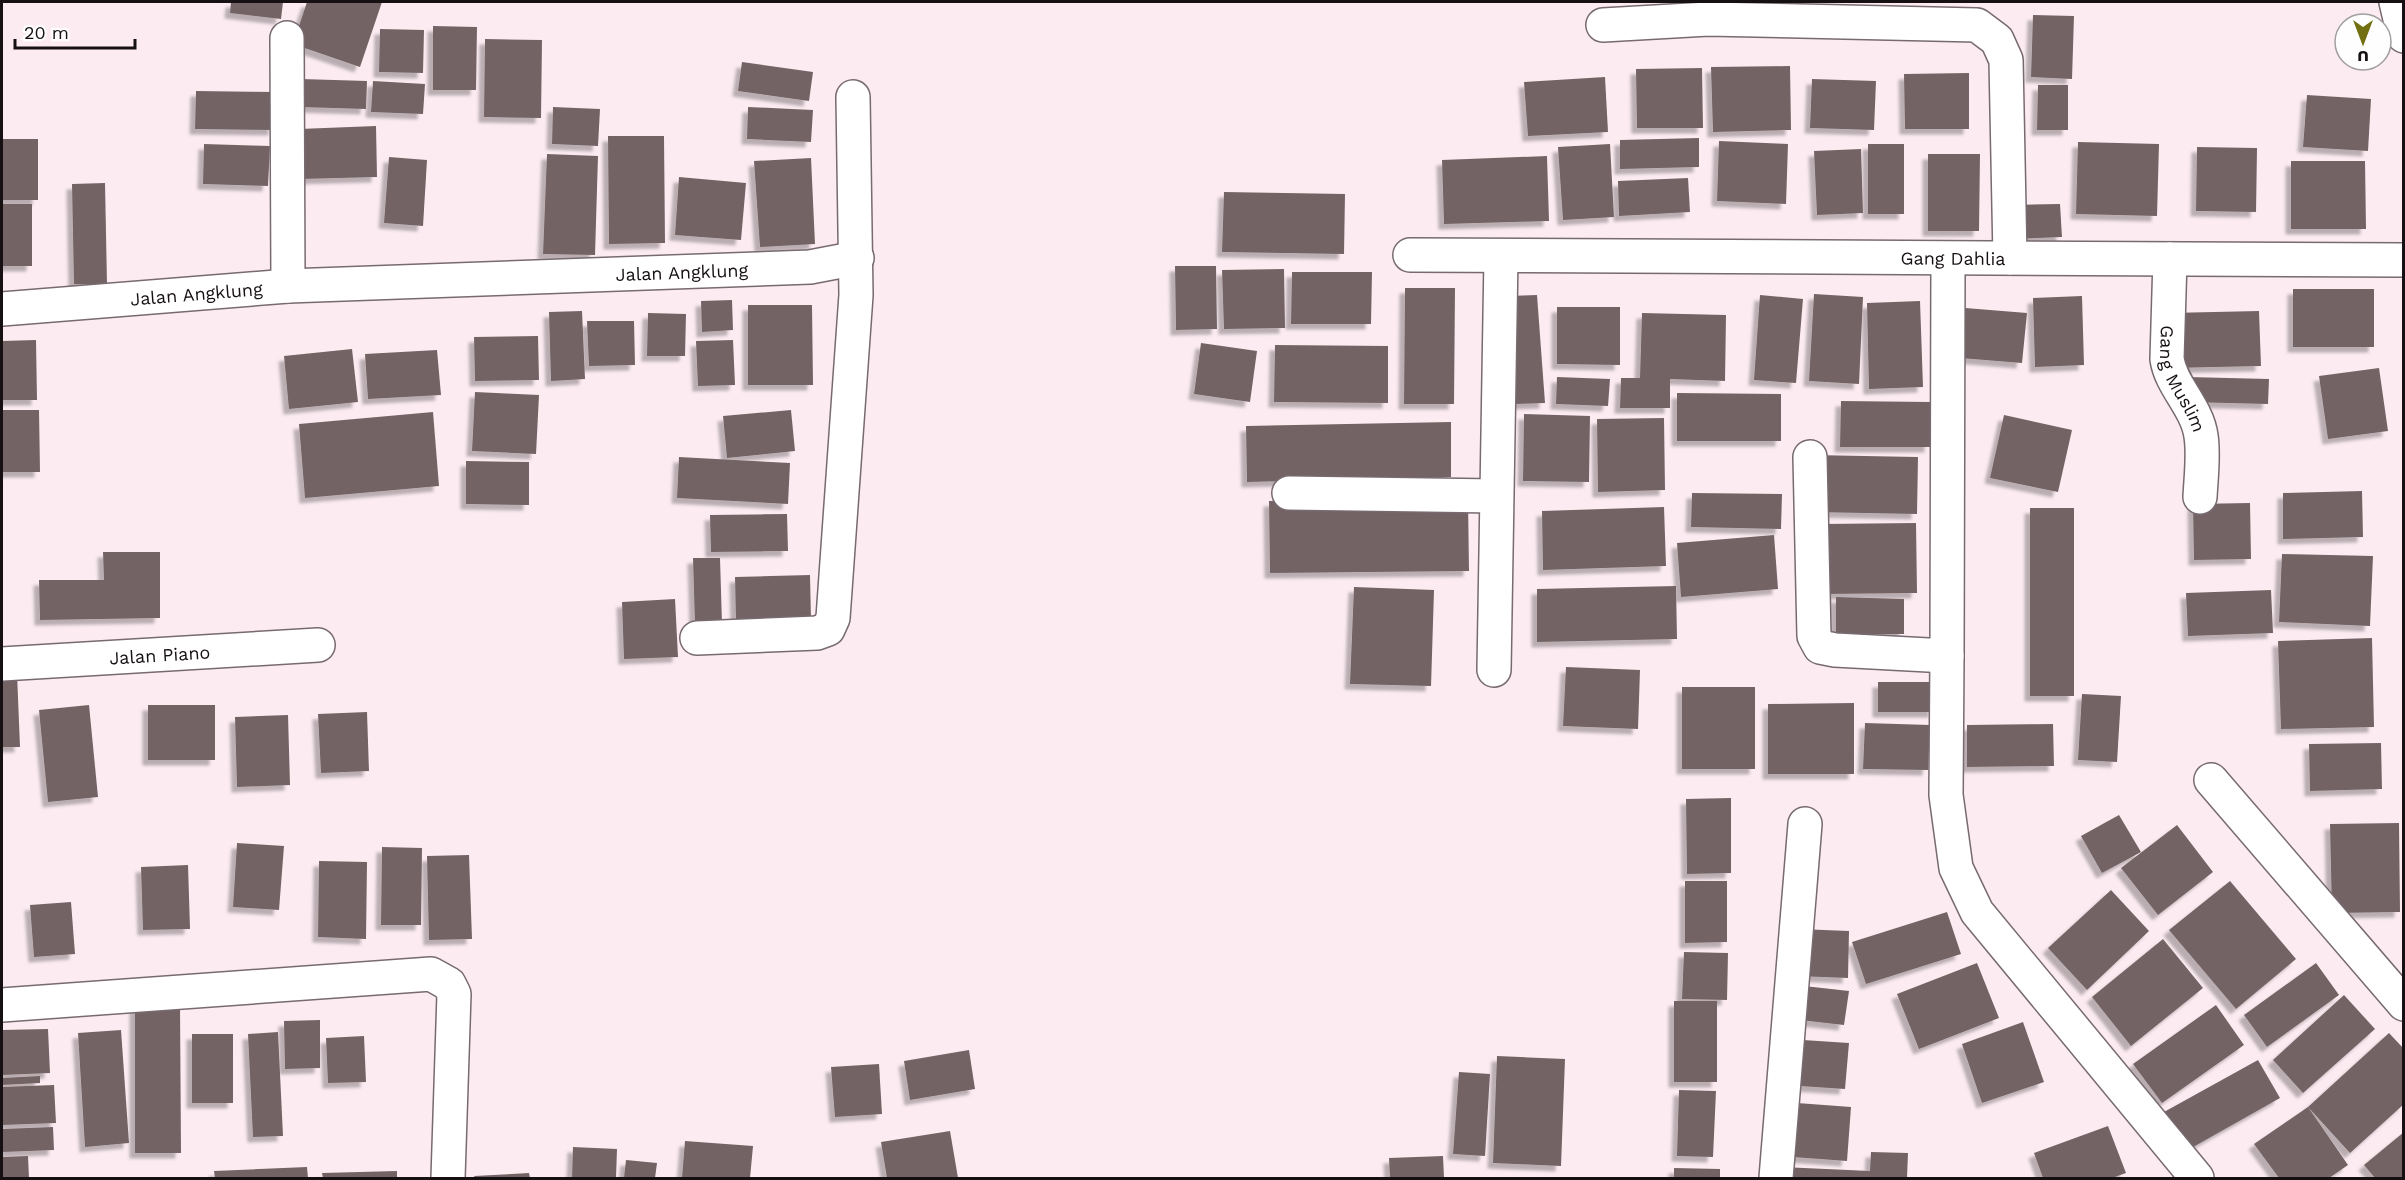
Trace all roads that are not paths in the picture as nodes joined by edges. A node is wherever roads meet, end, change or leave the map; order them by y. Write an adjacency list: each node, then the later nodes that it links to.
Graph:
1 (2396, 2): 4 (street)
2 (1708, 10): 3 (street); 10 (street)
3 (1603, 25)
4 (2403, 36)
5 (287, 38): 14 (street)
6 (853, 97): 9 (street)
7 (1410, 255): 8 (street, Gang Dahlia)
8 (1501, 257): 12 (street, Gang Dahlia); 18 (street)
9 (857, 258): 14 (street, Jalan Angklung); 20 (street)
10 (2010, 258): 11 (street, Gang Dahlia); 12 (street, Gang Dahlia)
11 (2170, 259): 13 (street, Gang Dahlia); 19 (street, Gang Muslim)
12 (1948, 260): 22 (street)
13 (2403, 260)
14 (288, 286): 15 (street, Jalan Angklung)
15 (2, 309)
16 (1810, 457): 22 (street)
17 (1289, 493): 18 (street)
18 (1496, 496): 24 (street)
19 (2200, 497)
20 (697, 638)
21 (318, 645): 23 (street, Jalan Piano)
22 (1947, 656): 31 (street)
23 (2, 664)
24 (1494, 670)
25 (2211, 780): 27 (street)
26 (1805, 824): 30 (street)
27 (2403, 1004)
28 (2, 1005): 29 (street)
29 (448, 1179)
30 (1776, 1179)
31 (2197, 1179)

